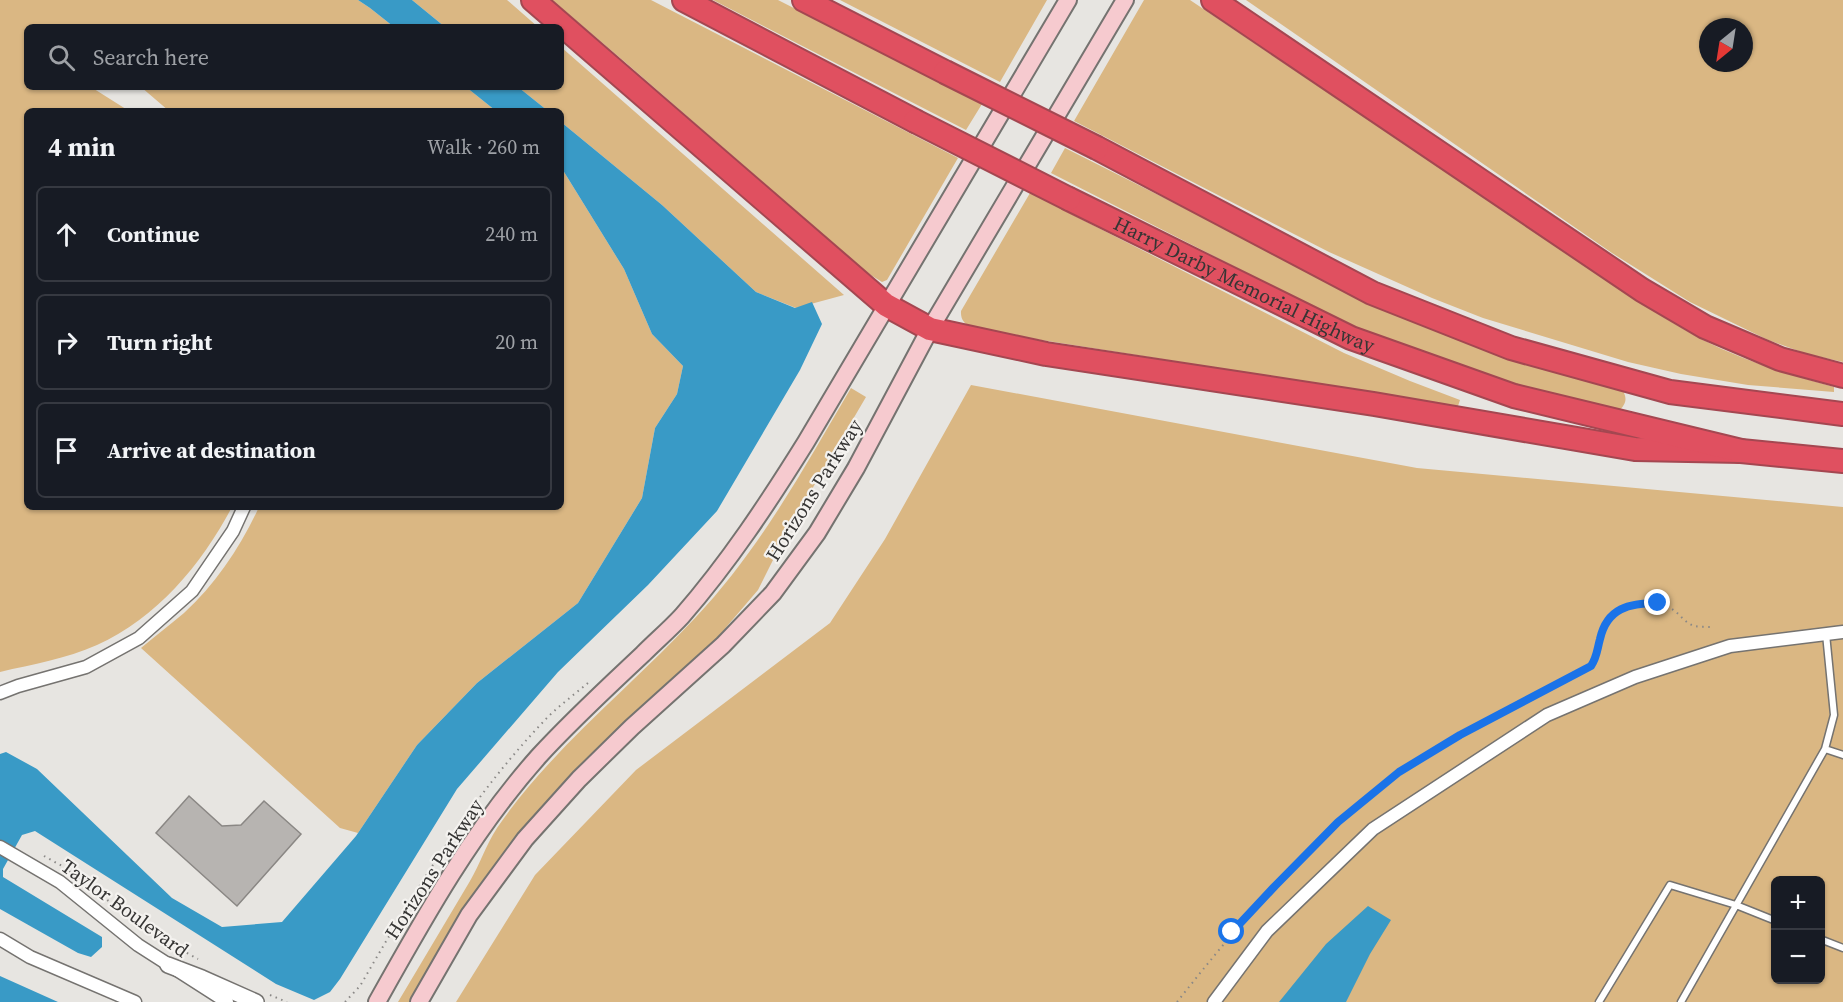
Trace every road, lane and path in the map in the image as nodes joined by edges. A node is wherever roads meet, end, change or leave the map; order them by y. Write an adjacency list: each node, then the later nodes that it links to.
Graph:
1 (533, 0): 7 (highway)
2 (684, 0): 13 (highway, Harry Darby Memorial Highway, bridge)
3 (804, 0): 12 (highway, bridge)
4 (1068, 0): 9 (main road, Horizons Parkway)
5 (1125, 0): 10 (main road, Horizons Parkway)
6 (1213, 0): 11 (highway)
7 (561, 24)
8 (564, 27): 9 (highway)
9 (886, 305): 10 (highway); 33 (main road, Horizons Parkway)
10 (930, 329): 13 (highway); 38 (main road, Horizons Parkway)
11 (1843, 376)
12 (1843, 414)
13 (1741, 451): 14 (highway, Harry Darby Memorial Highway)
14 (1843, 461)
15 (243, 510): 20 (street)
16 (1713, 627): 39 (path)
17 (1843, 632): 18 (street)
18 (1826, 634): 21 (lane); 40 (street)
19 (588, 683): 37 (path)
20 (0, 693)
21 (1825, 749): 22 (lane); 25 (lane)
22 (1843, 755)
23 (0, 847): 31 (street, Taylor Boulevard)
24 (39, 856): 30 (path)
25 (1736, 905): 26 (lane); 41 (lane); 42 (lane)
26 (1771, 919)
27 (0, 939): 34 (street)
28 (1825, 941): 29 (lane)
29 (1843, 948)
30 (204, 963)
31 (168, 965): 32 (street); 35 (street, Taylor Boulevard)
32 (262, 998): 36 (path)
33 (376, 999)
34 (135, 1002)
35 (227, 1002)
36 (287, 1002)
37 (345, 1002)
38 (419, 1002)
39 (1177, 1002)
40 (1214, 1002)
41 (1599, 1002)
42 (1681, 1002)

